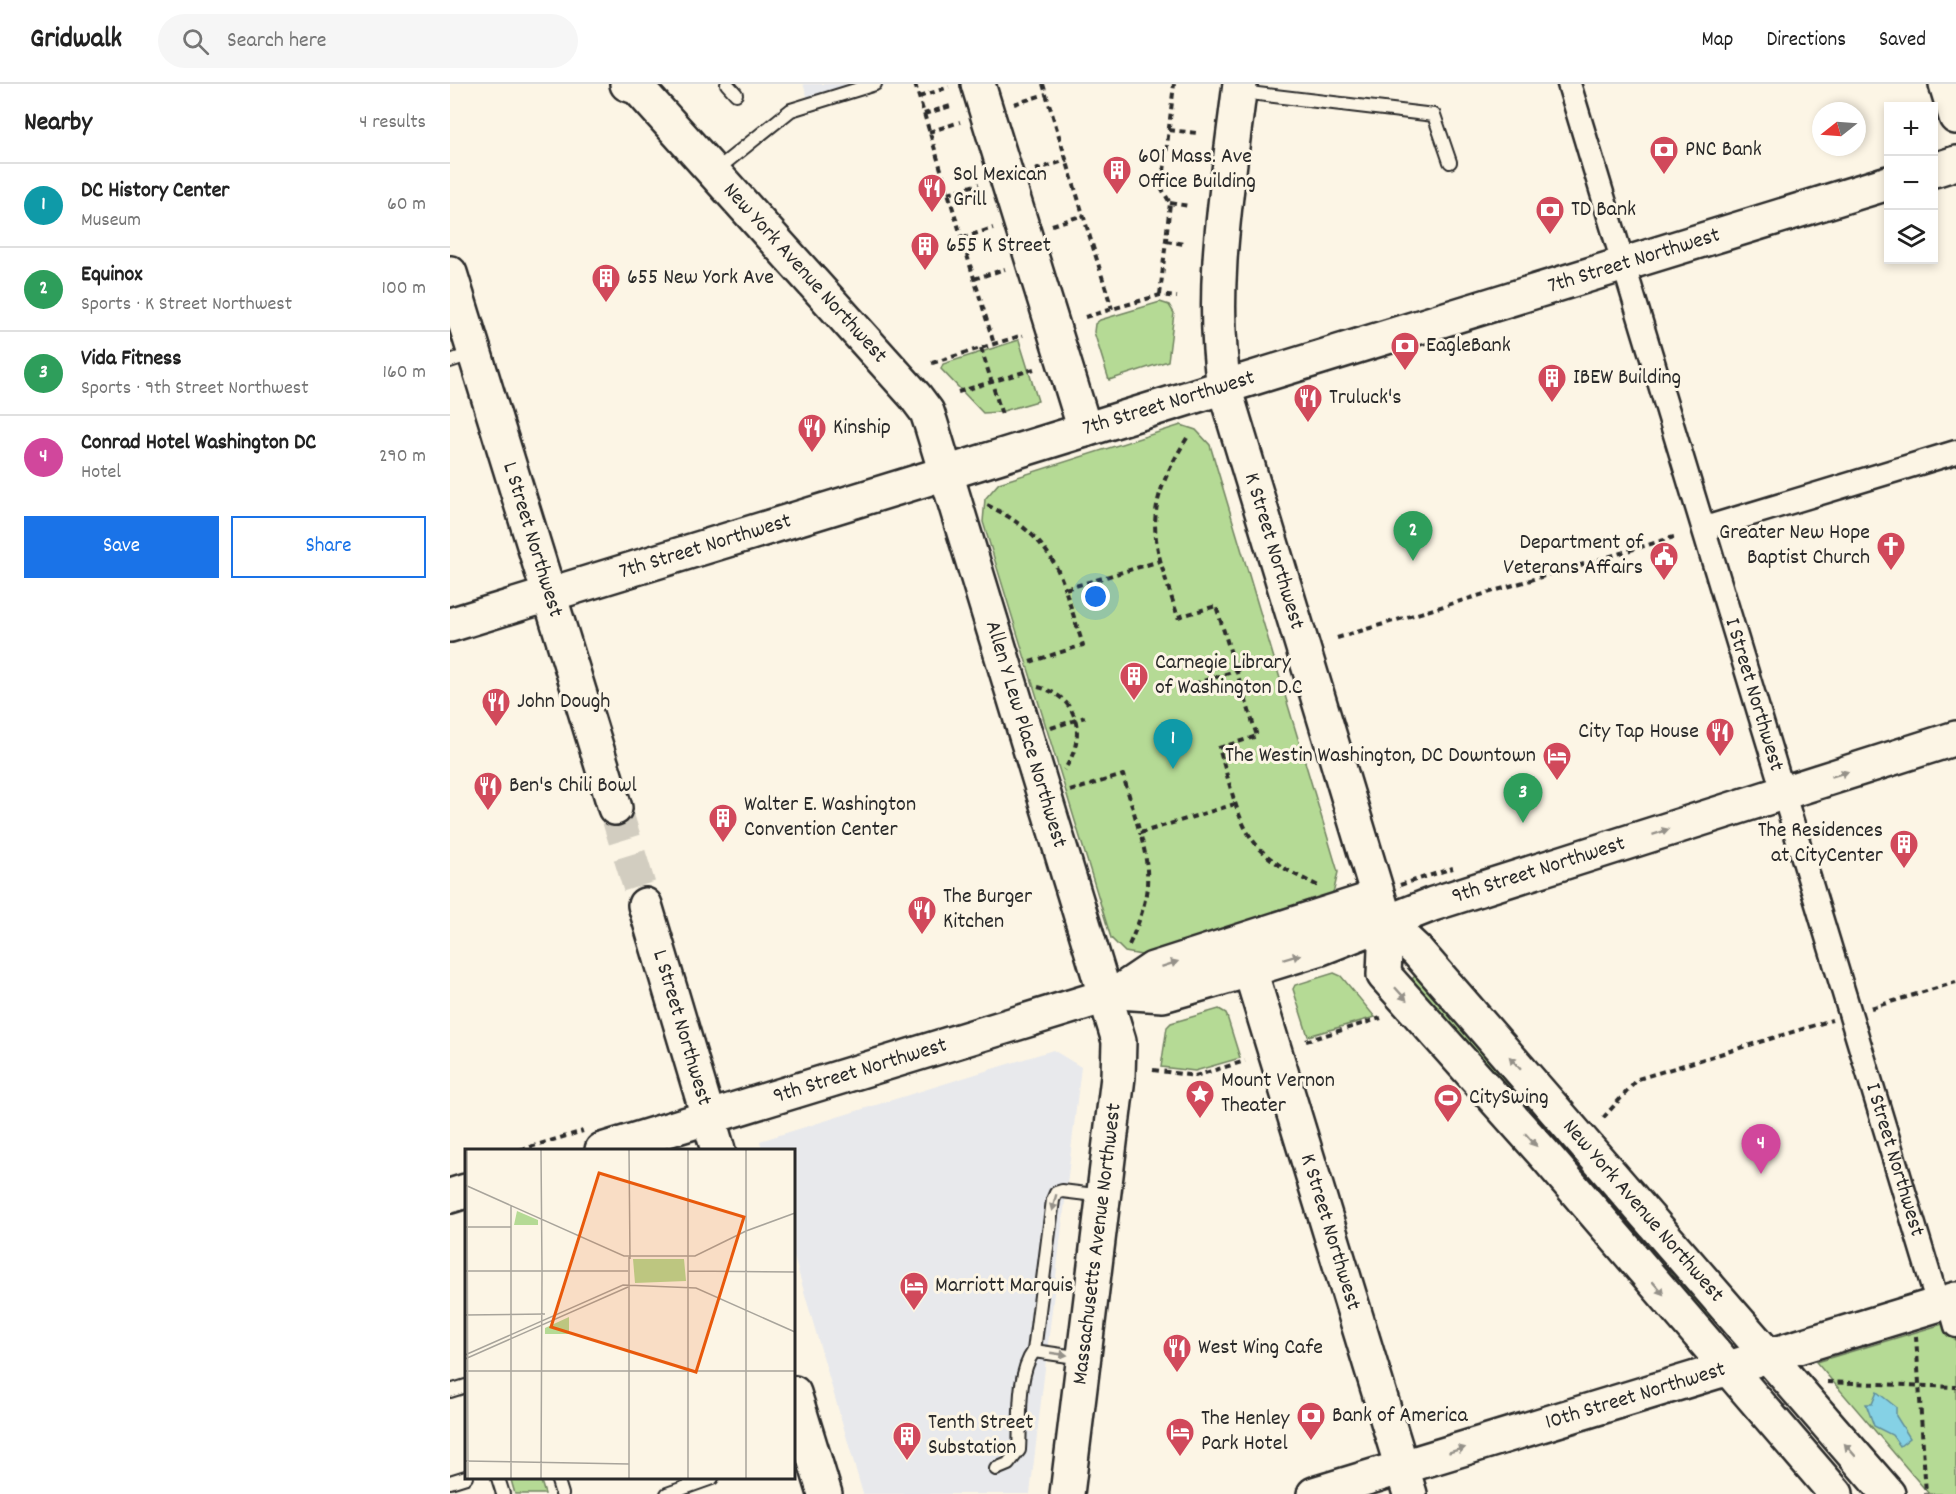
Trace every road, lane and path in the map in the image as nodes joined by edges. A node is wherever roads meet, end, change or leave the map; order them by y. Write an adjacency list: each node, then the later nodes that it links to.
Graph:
1 (727, 84): 11 (lane)
2 (874, 84): 26 (lane)
3 (915, 84): 13 (path)
4 (1043, 84): 12 (path)
5 (1174, 84): 18 (path)
6 (1569, 84): 38 (street, I Street Northwest)
7 (1946, 84): 16 (main road)
8 (634, 86): 26 (main road, New York Avenue Northwest)
9 (1240, 88): 22 (lane); 53 (main road)
10 (960, 92): 13 (path); 15 (path); 56 (main road)
11 (736, 94)
12 (1046, 94): 14 (path); 21 (path)
13 (918, 97): 15 (path)
14 (1014, 104)
15 (924, 114): 19 (path)
16 (1956, 117)
17 (960, 123): 19 (path)
18 (1169, 130): 20 (path); 30 (path)
19 (929, 132): 29 (path)
20 (1197, 133)
21 (1067, 160): 25 (path); 32 (path)
22 (1450, 162)
23 (1956, 163): 24 (main road)
24 (1938, 169)
25 (1035, 170)
26 (713, 172): 59 (main road, New York Avenue Northwest)
27 (979, 184): 29 (path)
28 (1884, 184): 38 (main road, 7th Street Northwest)
29 (948, 193): 35 (path)
30 (1170, 203): 31 (path); 36 (path)
31 (1188, 206)
32 (1084, 215): 33 (path); 44 (path)
33 (1052, 225)
34 (993, 228): 35 (path)
35 (962, 238): 41 (path)
36 (1166, 241): 37 (path); 42 (path)
37 (1184, 244)
38 (1624, 263): 53 (main road, 7th Street Northwest); 61 (street, I Street Northwest)
39 (1005, 269): 41 (path)
40 (450, 273): 49 (main road, L Street Northwest)
41 (974, 279): 47 (path)
42 (1160, 295): 43 (path); 44 (path)
43 (1177, 297)
44 (1112, 309): 45 (path)
45 (1085, 317)
46 (1023, 335): 47 (path)
47 (994, 344): 48 (path)
48 (981, 348): 50 (path); 52 (path)
49 (463, 357): 65 (main road, L Street Northwest)
50 (932, 363)
51 (1034, 369): 52 (path)
52 (992, 382): 54 (path); 55 (path)
53 (1224, 387): 56 (main road, 7th Street Northwest); 85 (main road, K Street Northwest)
54 (958, 392)
55 (1002, 415)
56 (1085, 430): 59 (main road, 7th Street Northwest)
57 (1187, 438): 63 (path)
58 (1956, 452): 61 (street)
59 (946, 472): 65 (main road, 7th Street Northwest); 89 (main road, Allen Y Lew Place Northwest)
60 (987, 505): 64 (path)
61 (1705, 528): 79 (street, I Street Northwest)
62 (1674, 537): 67 (path)
63 (1160, 561): 64 (path); 70 (path)
64 (1065, 590): 68 (path)
65 (550, 594): 66 (main road, 7th Street Northwest); 81 (main road, L Street Northwest)
66 (450, 625)
67 (1337, 638)
68 (1030, 662)
69 (1264, 662): 70 (path)
70 (1236, 671): 72 (path); 80 (path)
71 (1038, 687): 74 (path)
72 (1184, 687)
73 (1085, 717): 74 (path)
74 (1076, 720): 75 (path); 77 (path)
75 (1056, 726)
76 (1956, 738): 79 (main road, 9th Street Northwest, one-way to 76)
77 (1064, 771)
78 (1070, 791): 82 (path)
79 (1784, 791): 85 (main road, 9th Street Northwest, one-way to 79); 103 (street, I Street Northwest)
80 (1235, 804): 82 (path); 83 (path)
81 (615, 808)
82 (1140, 833): 86 (path)
83 (1325, 889)
84 (645, 905): 96 (main road, L Street Northwest)
85 (1382, 909): 87 (main road, 9th Street Northwest, one-way to 85); 89 (main road, 9th Street Northwest, one-way to 85); 106 (main road, New York Avenue Northwest, one-way to 85); 108 (main road, New York Avenue Northwest, one-way to 108)
86 (1129, 945)
87 (1250, 970): 89 (main road, 9th Street Northwest); 120 (main road, K Street Northwest)
88 (1956, 982): 90 (path)
89 (1113, 994): 96 (main road, 9th Street Northwest); 102 (main road, Massachusetts Avenue Northwest)
90 (1862, 1011)
91 (1842, 1017): 97 (path)
92 (1381, 1018): 93 (path)
93 (1306, 1041)
94 (1245, 1061): 95 (path)
95 (1153, 1070)
96 (709, 1118): 98 (main road, 9th Street Northwest); 99 (main road, L Street Northwest)
97 (1603, 1118)
98 (605, 1149)
99 (718, 1149)
100 (465, 1191): 101 (main road)
101 (450, 1196)
102 (1104, 1197): 105 (lane, one-way to 105); 107 (main road, Massachusetts Avenue Northwest)
103 (1950, 1307): 106 (main road, 10th Street Northwest)
104 (1915, 1332): 110 (path)
105 (1034, 1351): 107 (lane, one-way to 107); 115 (lane)
106 (1769, 1354): 108 (main road, 10th Street Northwest); 129 (main road, New York Avenue Northwest, one-way to 106)
107 (1083, 1358): 127 (main road, Massachusetts Avenue Northwest)
108 (1726, 1367): 120 (main road, 10th Street Northwest, one-way to 108); 122 (main road, New York Avenue Northwest)
109 (1827, 1382): 110 (path)
110 (1919, 1385): 112 (path); 130 (path)
111 (465, 1386): 113 (lane)
112 (1956, 1387)
113 (450, 1391)
114 (795, 1398): 126 (main road)
115 (996, 1469)
116 (465, 1477): 121 (lane)
117 (498, 1479): 123 (lane)
118 (557, 1479): 124 (lane)
119 (709, 1479): 125 (lane)
120 (1406, 1481): 128 (main road, 10th Street Northwest)
121 (450, 1482)
122 (1827, 1487)
123 (503, 1494)
124 (562, 1494)
125 (667, 1494)
126 (825, 1494)
127 (1067, 1494)
128 (1314, 1494)
129 (1888, 1494)
130 (1926, 1494)

